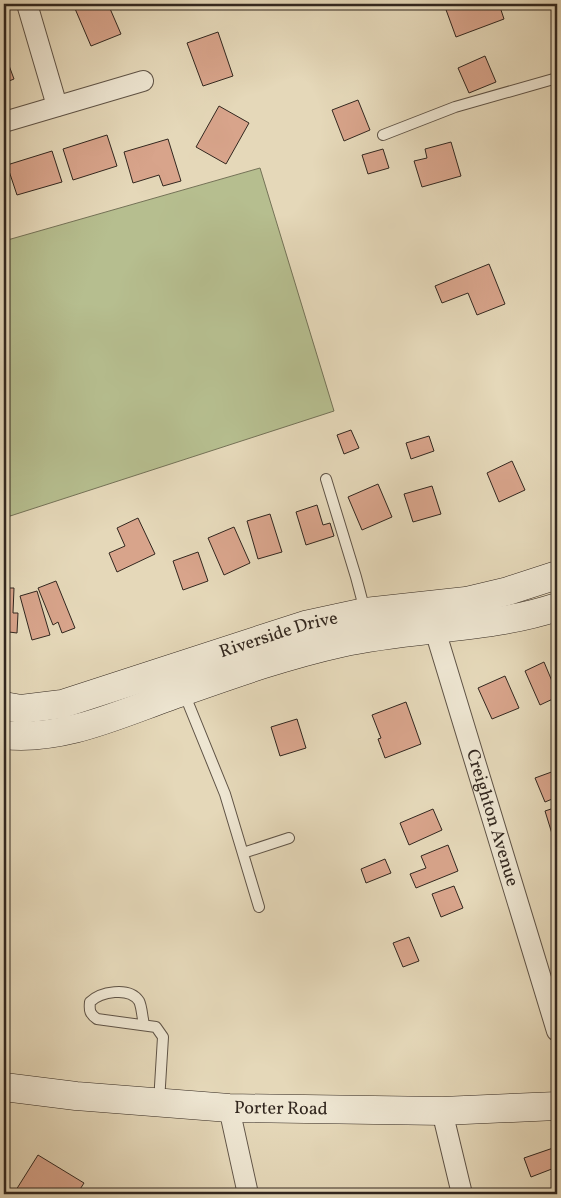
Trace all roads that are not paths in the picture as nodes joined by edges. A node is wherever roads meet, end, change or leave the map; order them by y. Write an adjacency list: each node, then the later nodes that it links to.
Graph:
1 (27, 4): 4 (street)
2 (557, 78): 6 (lane)
3 (143, 81): 4 (street)
4 (57, 106): 5 (street)
5 (4, 122)
6 (382, 135)
7 (326, 479): 10 (lane)
8 (557, 574): 11 (street, Riverside Drive)
9 (557, 607): 11 (street, Riverside Drive)
10 (365, 612): 11 (street, Riverside Drive); 13 (street, Riverside Drive)
11 (431, 618): 12 (street, Riverside Drive); 21 (street, Creighton Avenue)
12 (184, 692): 15 (street, Riverside Drive); 18 (lane)
13 (47, 705): 14 (street, Riverside Drive); 15 (street)
14 (4, 706)
15 (49, 734): 16 (street, Riverside Drive)
16 (4, 735)
17 (289, 838): 18 (lane)
18 (243, 853): 19 (lane)
19 (259, 906)
20 (144, 1024): 20 (lane); 23 (lane)
21 (557, 1031)
22 (4, 1087): 23 (street, Porter Road)
23 (159, 1102): 25 (street, Porter Road)
24 (557, 1106): 26 (street, Porter Road)
25 (229, 1108): 26 (street, Porter Road); 27 (street)
26 (442, 1111): 28 (street)
27 (248, 1194)
28 (462, 1194)

